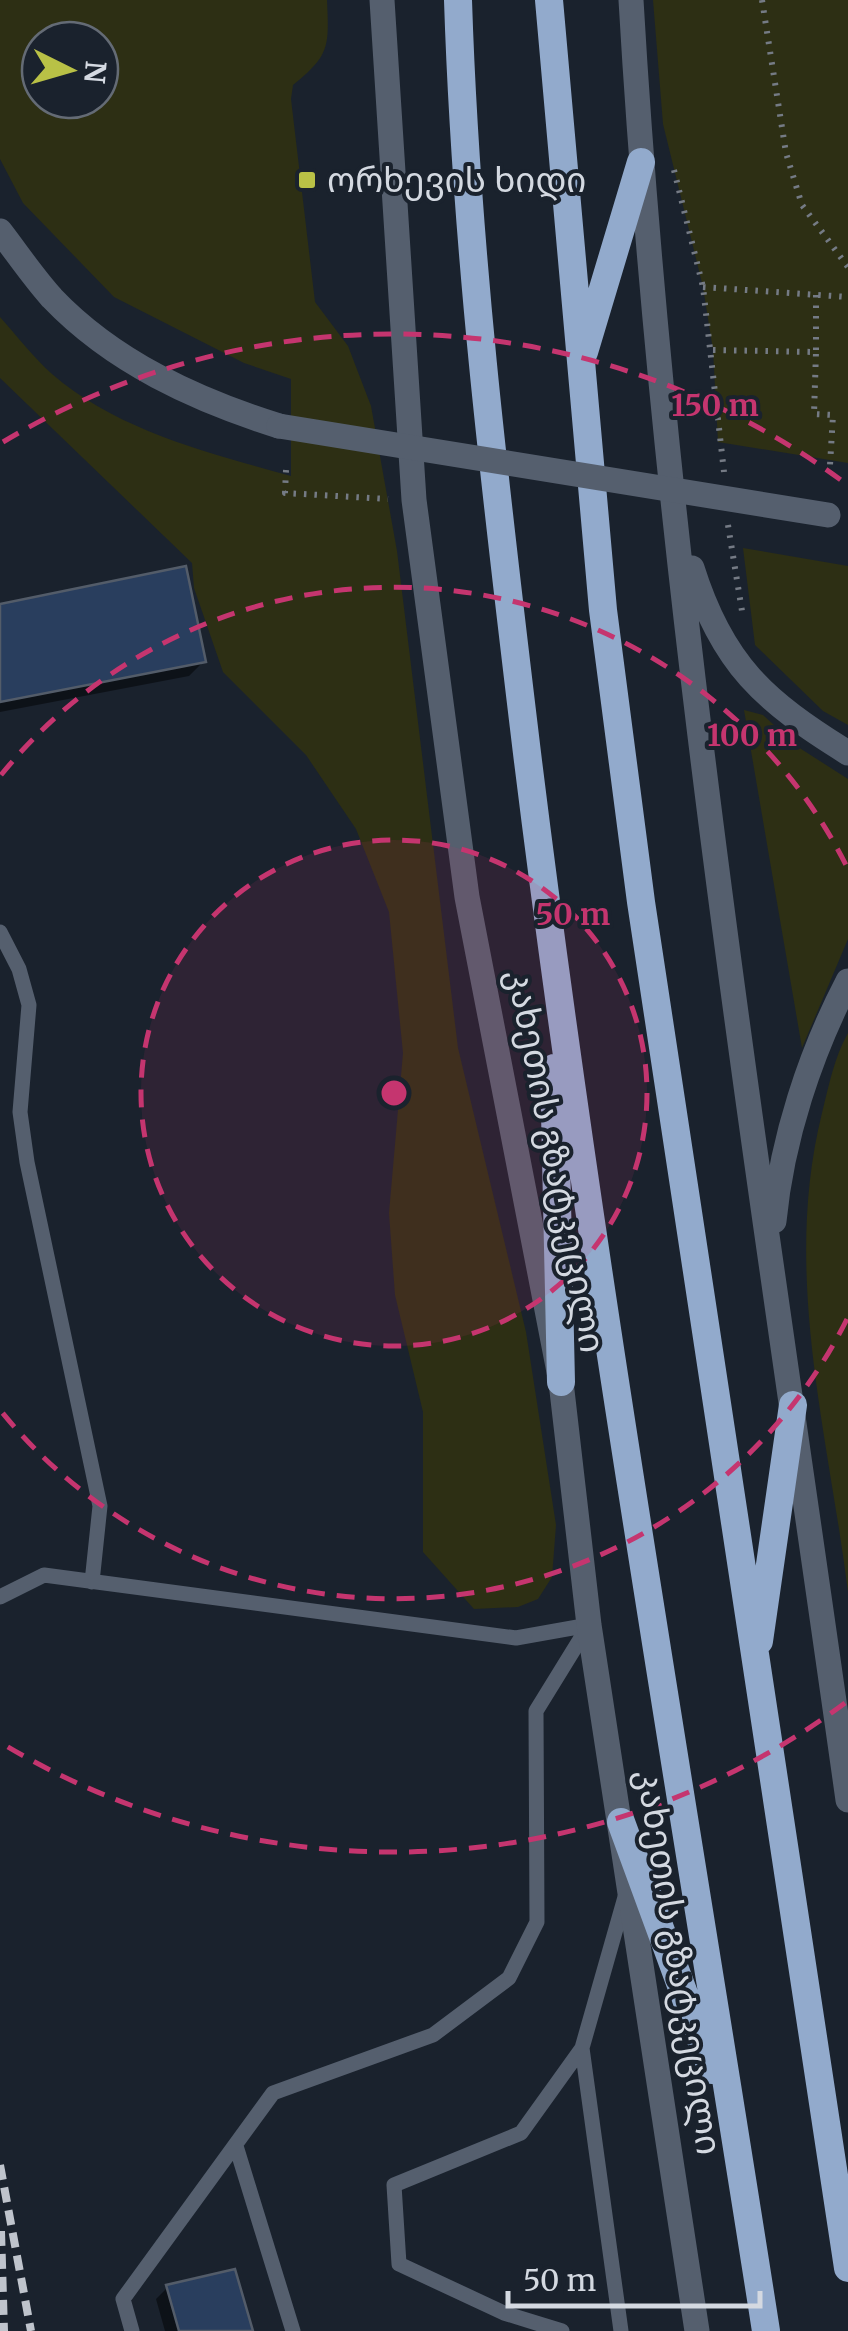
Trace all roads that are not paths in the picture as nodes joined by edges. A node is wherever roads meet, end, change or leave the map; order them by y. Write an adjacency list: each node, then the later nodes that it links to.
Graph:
1 (382, 0): 15 (street, კახეთის გზატკეცილი)
2 (458, 0): 12 (highway, კახეთის გზატკეცილი)
3 (550, 0): 7 (highway)
4 (632, 0): 5 (street)
5 (640, 162): 7 (highway); 9 (street)
6 (0, 230): 8 (street, bridge)
7 (580, 368): 20 (highway)
8 (838, 516)
9 (676, 517): 10 (street); 14 (street)
10 (848, 753)
11 (0, 932): 17 (lane)
12 (551, 946): 15 (highway); 25 (highway, კახეთის გზატკეცილი)
13 (848, 981): 14 (street)
14 (774, 1286): 16 (street)
15 (561, 1382): 19 (street, კახეთის გზატკეცილი)
16 (792, 1405): 20 (highway); 21 (street)
17 (92, 1582): 18 (lane); 19 (lane)
18 (0, 1597)
19 (589, 1626): 22 (street, კახეთის გზატკეცილი); 26 (lane)
20 (755, 1668): 27 (highway)
21 (848, 1800)
22 (620, 1822): 23 (street, კახეთის გზატკეცილი); 25 (highway)
23 (629, 1883): 24 (lane); 32 (street, კახეთის გზატკეცილი)
24 (582, 2048): 30 (lane); 31 (lane)
25 (735, 2131): 33 (highway, კახეთის გზატკეცილი)
26 (236, 2146): 28 (lane); 29 (lane)
27 (848, 2268)
28 (132, 2331)
29 (293, 2331)
30 (562, 2331)
31 (621, 2331)
32 (697, 2331)
33 (766, 2331)

